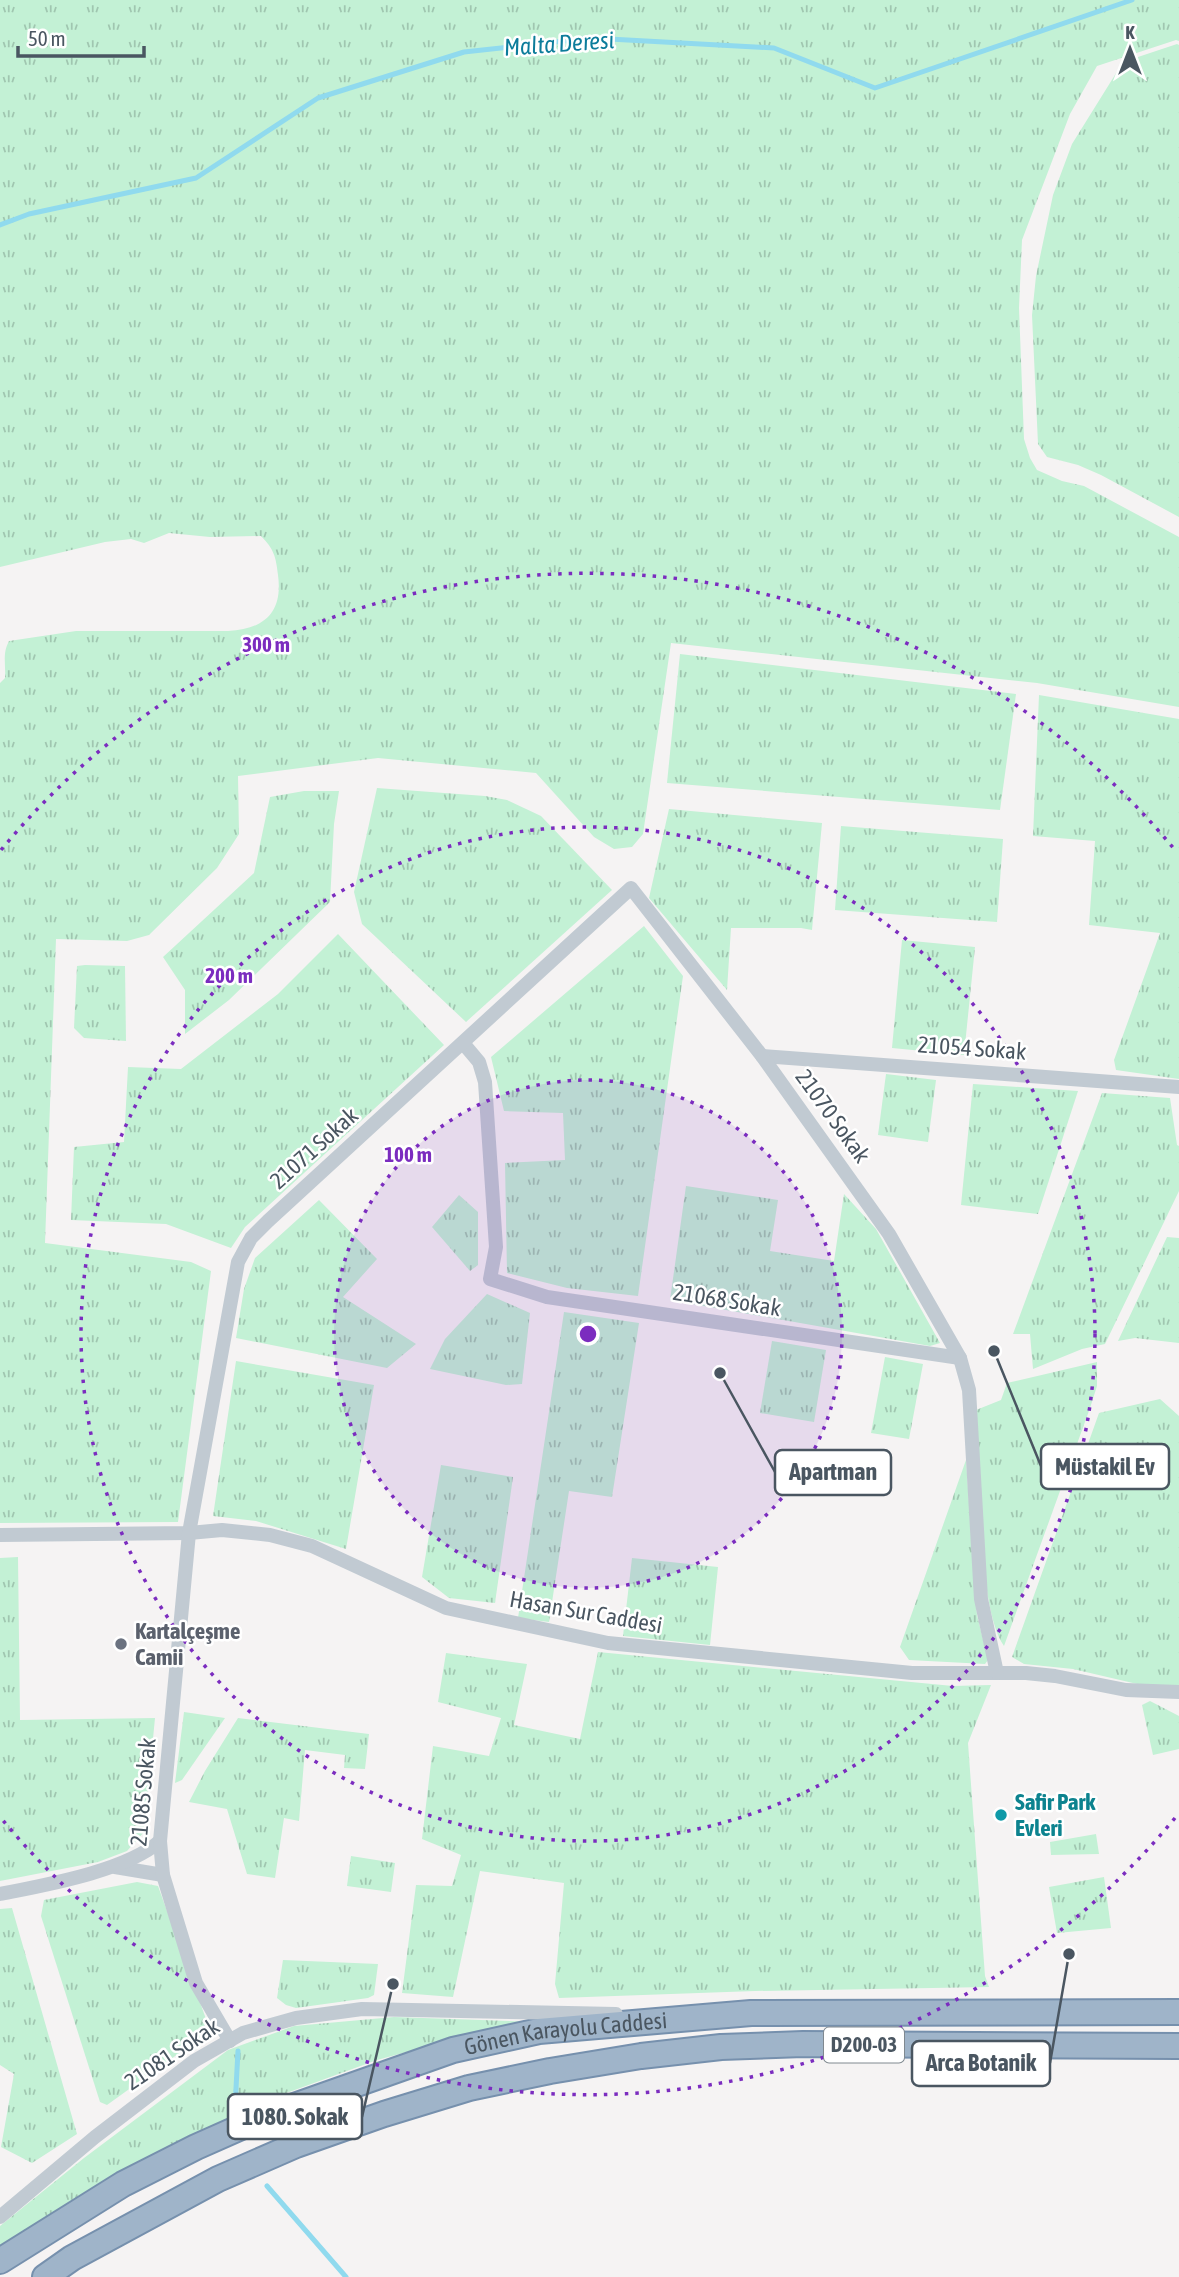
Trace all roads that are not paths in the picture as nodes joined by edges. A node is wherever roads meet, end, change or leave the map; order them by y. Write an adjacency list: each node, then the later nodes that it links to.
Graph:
1 (631, 888): 2 (street, 21071 Sokak); 3 (street, 21070 Sokak)
2 (463, 1043): 5 (street, 21068 Sokak); 6 (street, 21071 Sokak)
3 (762, 1056): 4 (street, 21054 Sokak); 5 (street, 21070 Sokak)
4 (1179, 1087)
5 (960, 1359): 8 (street, 21070 Sokak)
6 (189, 1533): 7 (street, Hasan Sur Caddesi); 8 (street, Hasan Sur Caddesi); 10 (street, 21085 Sokak)
7 (0, 1535)
8 (997, 1673): 9 (street, Hasan Sur Caddesi)
9 (1179, 1692)
10 (160, 1841): 11 (street); 12 (street, 21085 Sokak)
11 (113, 1867): 12 (street); 13 (street)
12 (163, 1875): 16 (street, 21085 Sokak)
13 (0, 1894)
14 (1179, 2012): 15 (highway, Gönen Karayolu Caddesi / D200-03)
15 (699, 2016): 16 (street, 21081 Sokak); 19 (highway, Gönen Karayolu Caddesi / D200-03)
16 (230, 2041): 18 (street, 21081 Sokak)
17 (1179, 2046): 20 (highway, Gönen Karayolu Caddesi / D200-03)
18 (0, 2217)
19 (0, 2261)
20 (45, 2277)

